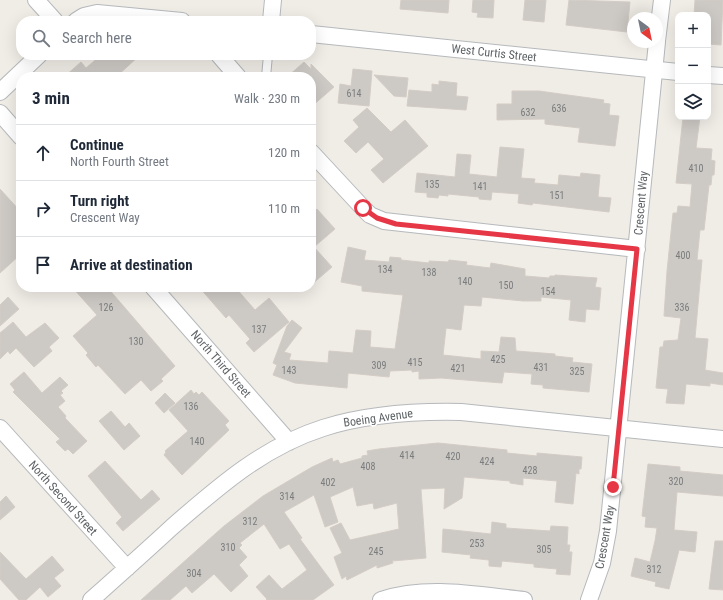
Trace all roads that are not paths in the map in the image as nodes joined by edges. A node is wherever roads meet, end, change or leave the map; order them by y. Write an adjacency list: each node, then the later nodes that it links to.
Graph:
1 (36, 0): 5 (street)
2 (273, 0): 8 (street)
3 (662, 0): 4 (street, Crescent Way)
4 (661, 12)
5 (50, 16)
6 (84, 16): 7 (street)
7 (129, 16)
8 (271, 16)
9 (316, 35): 14 (street, West Curtis Street)
10 (656, 48): 14 (street, Crescent Way)
11 (34, 60): 15 (street)
12 (223, 60): 16 (street)
13 (268, 60): 17 (lane)
14 (654, 69): 18 (street, West Curtis Street); 26 (street, Crescent Way)
15 (21, 72)
16 (233, 72)
17 (266, 72)
18 (675, 72)
19 (711, 74): 20 (street)
20 (723, 76)
21 (16, 77): 22 (street)
22 (0, 92)
23 (0, 114): 24 (street)
24 (16, 132)
25 (316, 157): 26 (street)
26 (637, 249): 29 (street, Crescent Way)
27 (157, 292): 31 (street, North Third Street)
28 (0, 428): 32 (street, North Second Street)
29 (618, 429): 30 (street, Boeing Avenue); 31 (street, Boeing Avenue); 36 (street, Crescent Way)
30 (723, 439)
31 (289, 442): 32 (street, Boeing Avenue)
32 (127, 568): 33 (street, Boeing Avenue)
33 (91, 600)
34 (382, 600): 35 (street)
35 (524, 600)
36 (589, 600)

